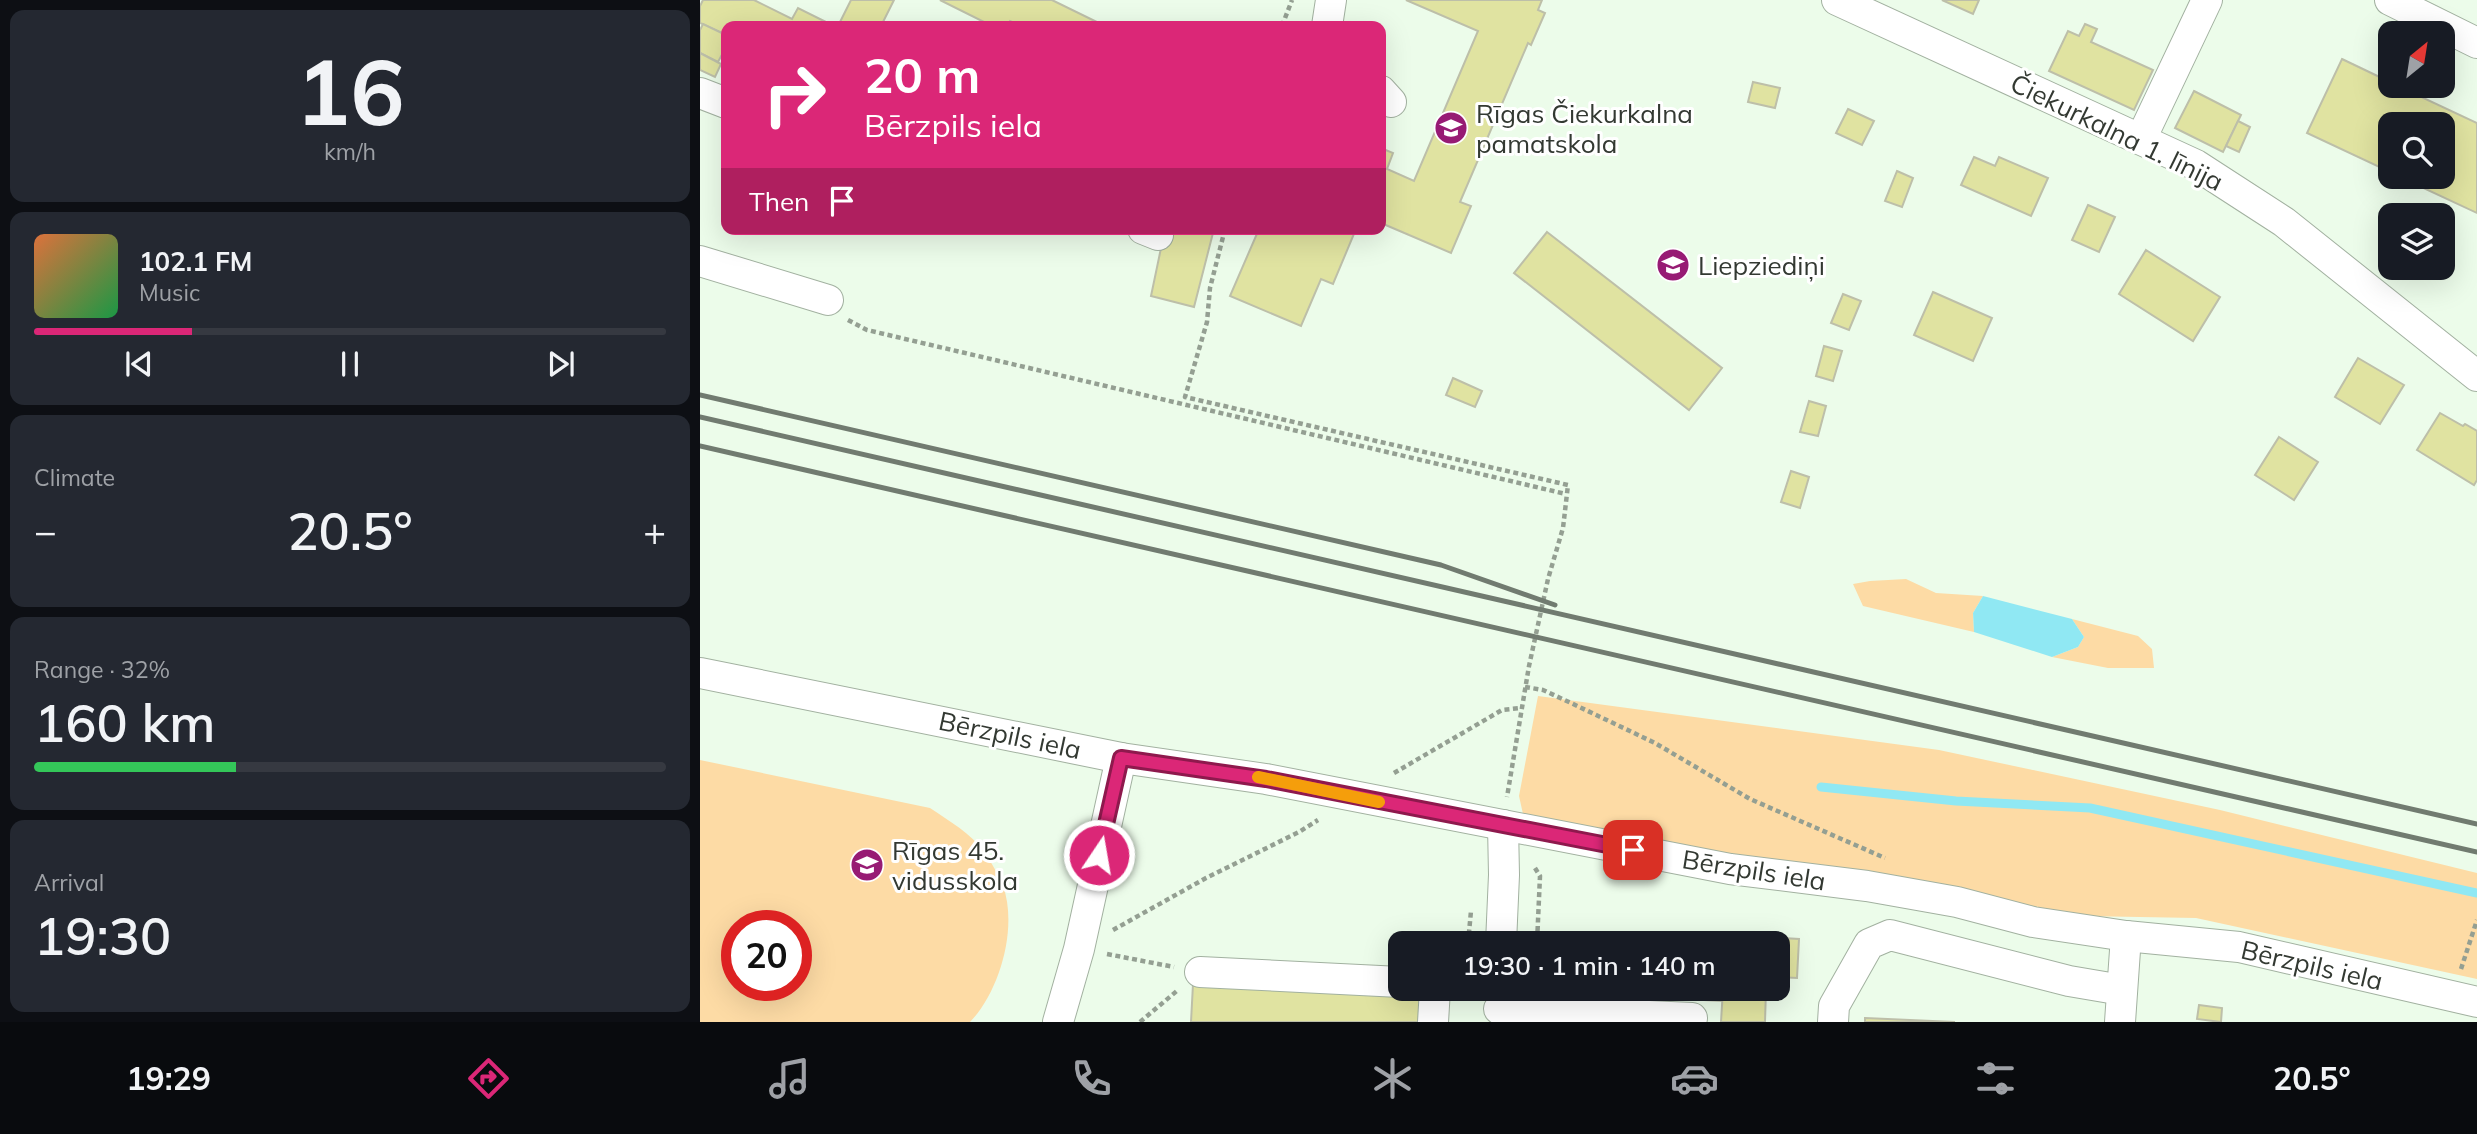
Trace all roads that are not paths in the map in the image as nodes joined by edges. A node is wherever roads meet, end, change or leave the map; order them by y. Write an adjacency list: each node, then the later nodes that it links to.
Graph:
1 (1331, 0): 5 (street)
2 (1837, 0): 9 (street, Čiekurkalna 1. līnija)
3 (2207, 0): 9 (street)
4 (2390, 0): 6 (street)
5 (1328, 21)
6 (2477, 43)
7 (700, 93): 8 (street)
8 (721, 101)
9 (2141, 139): 12 (street, Čiekurkalna 1. līnija)
10 (700, 261): 11 (street)
11 (828, 300)
12 (2477, 376)
13 (700, 673): 14 (street, Bērzpils iela)
14 (1121, 758): 15 (street, Bērzpils iela); 25 (street)
15 (1503, 825): 16 (street); 17 (street, Bērzpils iela)
16 (1502, 931)
17 (2126, 936): 20 (street); 21 (street, Bērzpils iela)
18 (1200, 972): 19 (street)
19 (1388, 981)
20 (2122, 990): 27 (street); 28 (street)
21 (2465, 1000)
22 (1434, 1001): 26 (street)
23 (1499, 1007): 24 (street)
24 (1692, 1018)
25 (1058, 1022)
26 (1433, 1022)
27 (1833, 1022)
28 (2120, 1022)

